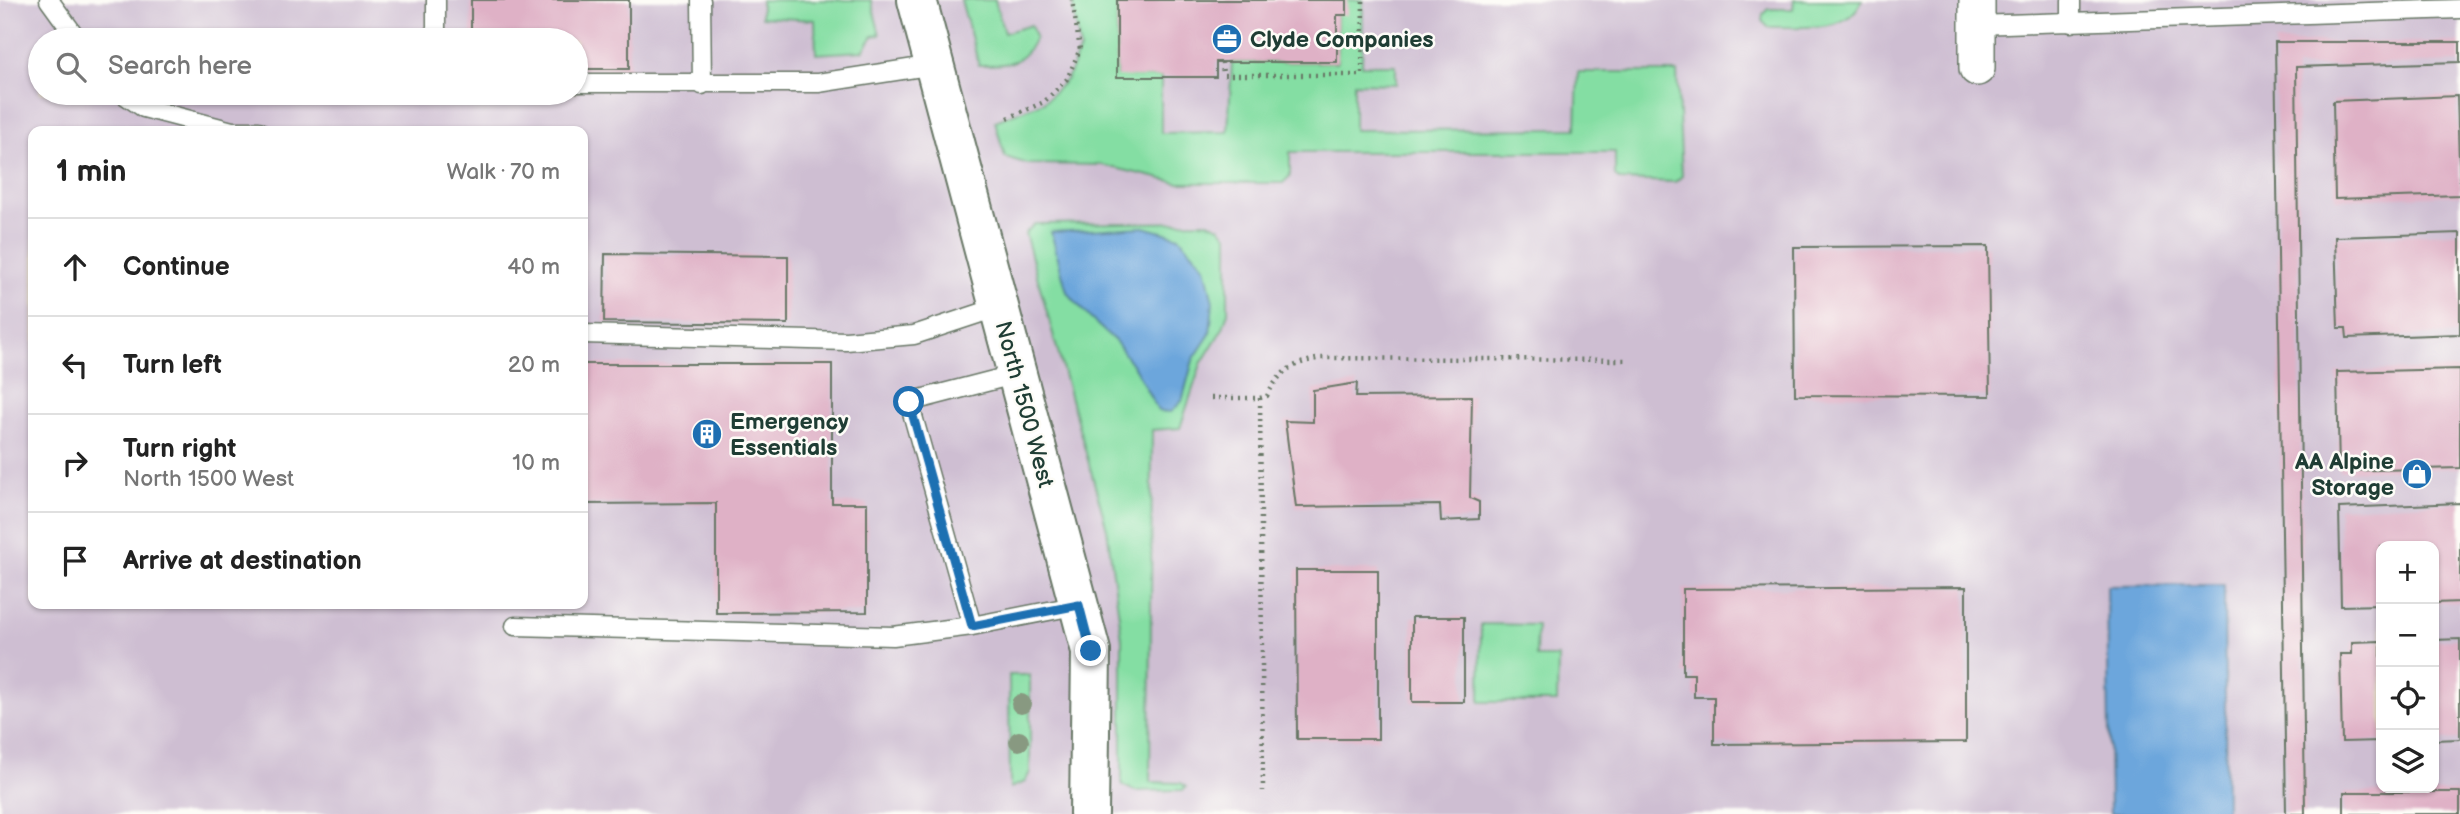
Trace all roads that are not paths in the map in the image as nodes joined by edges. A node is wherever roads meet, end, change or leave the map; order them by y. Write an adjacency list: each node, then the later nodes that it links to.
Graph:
1 (49, 0): 10 (lane)
2 (436, 0): 11 (lane)
3 (701, 0): 15 (lane)
4 (917, 0): 12 (street, North 1500 West)
5 (2071, 0): 9 (lane)
6 (2275, 8): 7 (lane); 9 (lane)
7 (2460, 9)
8 (1977, 13): 9 (lane); 13 (street)
9 (2071, 23)
10 (69, 28)
11 (436, 28)
12 (934, 65): 15 (lane); 18 (street, North 1500 West)
13 (1977, 68)
14 (588, 83): 15 (lane)
15 (702, 85)
16 (140, 105): 17 (lane)
17 (213, 126)
18 (999, 307): 19 (lane); 20 (street, North 1500 West)
19 (588, 334)
20 (1017, 374): 21 (street, North 1500 West); 23 (lane)
21 (1079, 605): 23 (lane); 24 (street, North 1500 West)
22 (515, 626): 23 (lane)
23 (972, 626)
24 (1089, 814)

